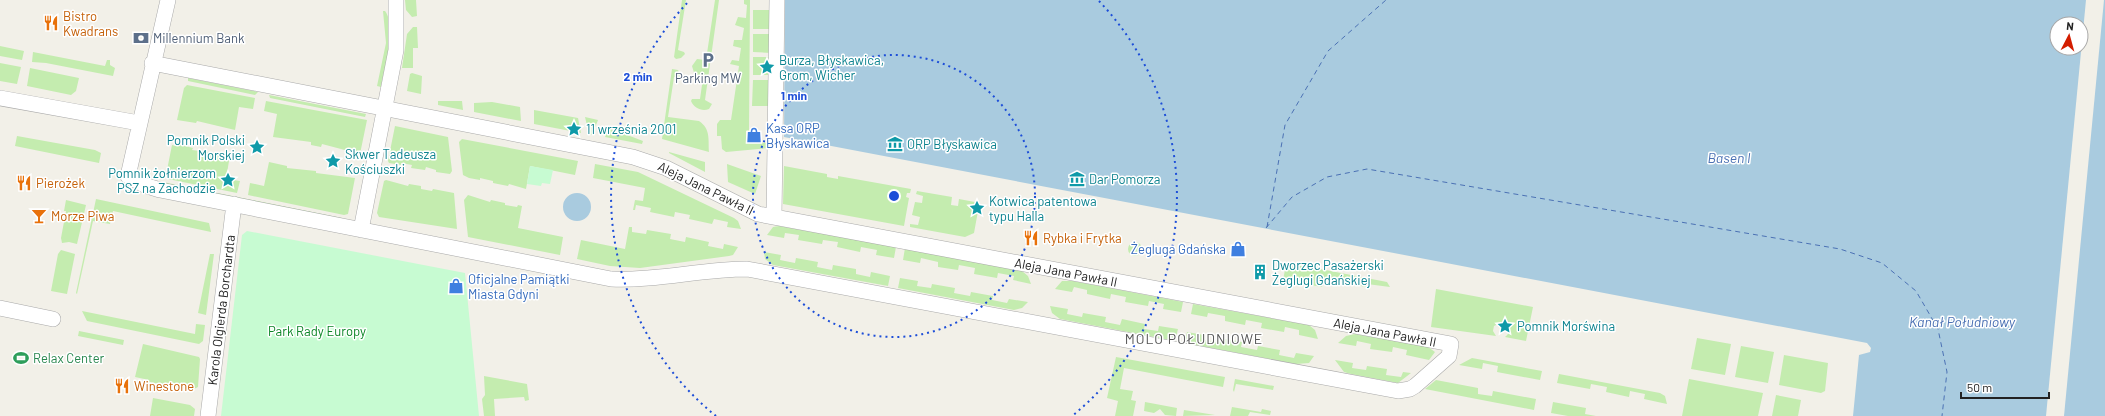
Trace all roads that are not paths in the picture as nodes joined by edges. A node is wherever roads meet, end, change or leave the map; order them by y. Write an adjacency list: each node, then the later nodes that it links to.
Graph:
1 (168, 0): 4 (street)
2 (396, 0): 6 (street)
3 (777, 0): 9 (street)
4 (152, 63): 6 (street); 7 (street)
5 (0, 98): 7 (street)
6 (385, 109): 9 (street, Aleja Jana Pawła II); 10 (street)
7 (139, 124): 8 (street)
8 (234, 204): 10 (street); 13 (street, Karola Olgierda Borchardta)
9 (774, 217): 10 (street, Aleja Jana Pawła II)
10 (361, 230)
11 (0, 308): 12 (street)
12 (53, 319)
13 (208, 416)

